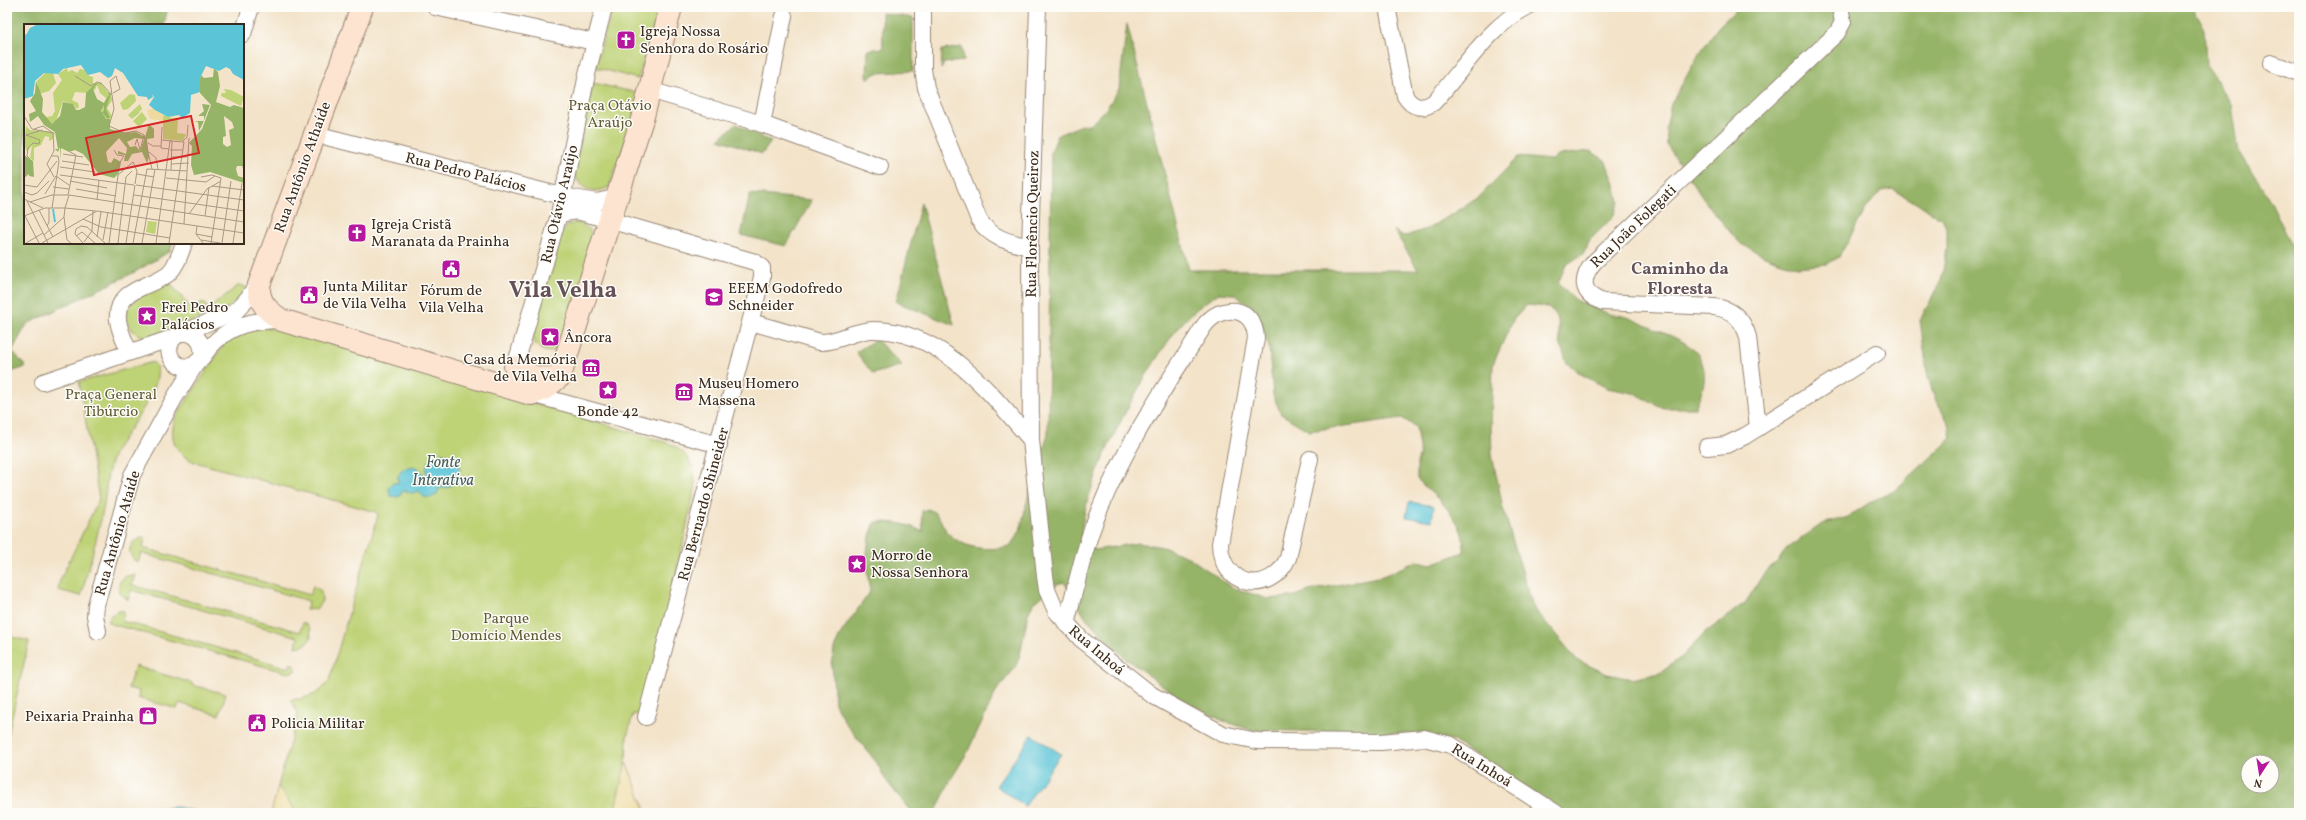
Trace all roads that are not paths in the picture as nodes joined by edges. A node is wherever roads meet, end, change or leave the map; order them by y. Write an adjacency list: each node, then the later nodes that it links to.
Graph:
1 (251, 7): 12 (street)
2 (362, 7): 18 (main road, Rua Antônio Athaíde)
3 (435, 7): 13 (street)
4 (604, 7): 13 (street, Rua Otávio Araújo)
5 (671, 7): 16 (main road)
6 (923, 7): 25 (street)
7 (1038, 7): 25 (street, Rua Florêncio Queiroz)
8 (1387, 7): 9 (street)
9 (1527, 7)
10 (1840, 7): 39 (street, Rua João Folegati)
11 (784, 16): 17 (street)
12 (244, 31)
13 (594, 42): 20 (street, Rua Otávio Araújo)
14 (2271, 64): 15 (street)
15 (2299, 73)
16 (650, 90): 17 (street); 21 (main road)
17 (762, 124): 19 (street)
18 (315, 134): 20 (street, Rua Pedro Palácios); 26 (main road, Rua Antônio Athaíde)
19 (880, 167)
20 (562, 196): 21 (street, Rua Pedro Palácios); 22 (street, Rua Otávio Araújo)
21 (618, 197): 23 (main road)
22 (559, 214): 23 (street); 33 (street, Rua Otávio Araújo)
23 (612, 220): 28 (street, Rua Bernardo Shineider); 34 (main road)
24 (184, 244): 30 (street)
25 (1030, 247): 40 (street, Rua Florêncio Queiroz)
26 (261, 278): 27 (main road, Rua Antônio Athaíde); 29 (street)
27 (281, 320): 32 (street, Rua Antônio Ataíde); 36 (main road)
28 (751, 322): 40 (street); 41 (street, Rua Bernardo Shineider)
29 (175, 346): 30 (street); 32 (street); 32 (street); 37 (street, Rua Antônio Ataíde)
30 (129, 352): 35 (street)
31 (1877, 353): 39 (street)
32 (200, 359): 37 (street, Rua Antônio Ataíde)
33 (515, 367): 34 (main road); 36 (street)
34 (560, 376): 36 (main road); 38 (street)
35 (43, 382)
36 (531, 394): 38 (street)
37 (175, 397): 45 (street, Rua Antônio Ataíde)
38 (574, 405): 41 (street)
39 (1758, 428): 42 (street)
40 (1031, 440): 44 (street, Rua Inhoá)
41 (719, 445): 46 (street, Rua Bernardo Shineider)
42 (1707, 447)
43 (1310, 459): 44 (street)
44 (1066, 624): 47 (street, Rua Inhoá)
45 (98, 631)
46 (646, 717)
47 (1556, 813)

